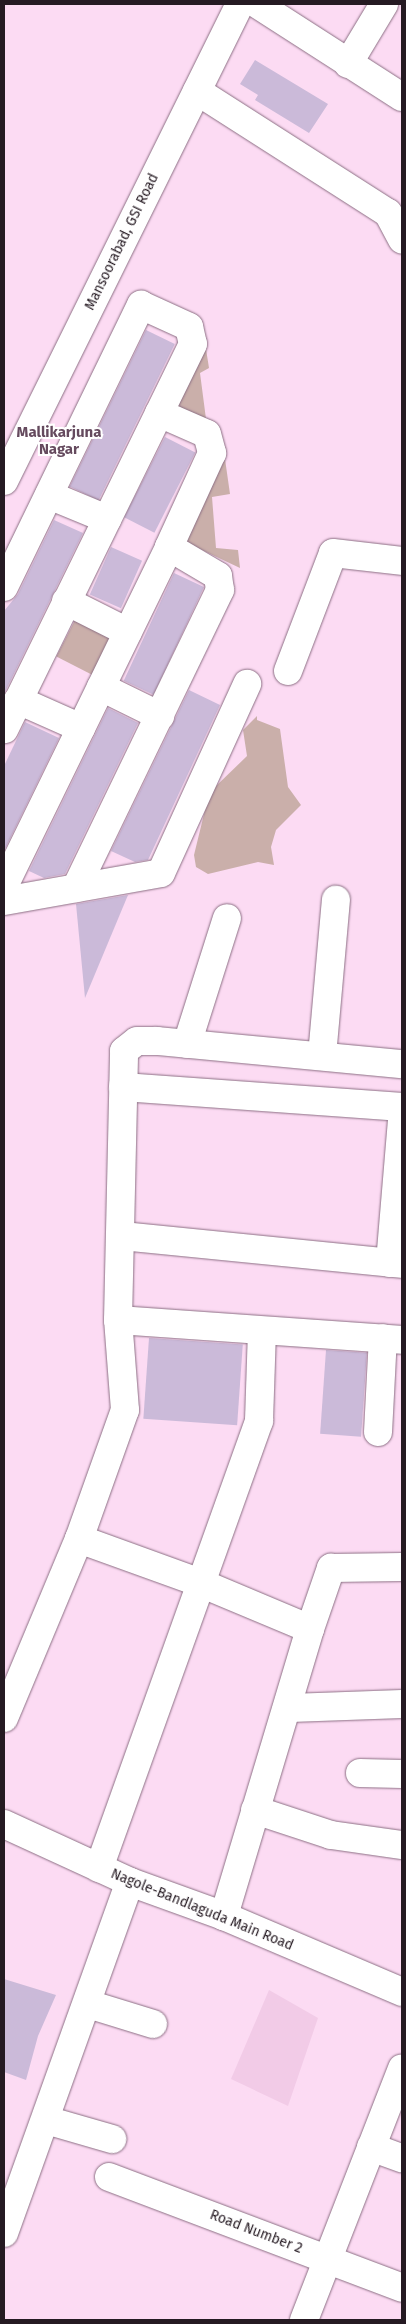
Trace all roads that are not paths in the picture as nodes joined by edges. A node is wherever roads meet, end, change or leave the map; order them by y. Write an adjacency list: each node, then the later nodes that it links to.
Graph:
1 (240, 4): 5 (street, Mansoorabad, GSI Road)
2 (256, 4): 4 (street)
3 (384, 4): 4 (street)
4 (348, 64): 6 (street)
5 (197, 92): 7 (street); 9 (street, Mansoorabad, GSI Road)
6 (402, 97)
7 (402, 239)
8 (159, 413): 10 (street); 11 (street); 12 (street)
9 (4, 481)
10 (49, 495): 11 (street); 14 (street)
11 (107, 519): 15 (street)
12 (169, 547): 16 (street); 21 (street)
13 (402, 561): 17 (street)
14 (4, 587)
15 (66, 601): 16 (street); 20 (street)
16 (128, 632): 19 (street)
17 (288, 671)
18 (247, 684): 24 (street)
19 (101, 687): 21 (street); 22 (street)
20 (9, 713): 22 (street)
21 (160, 716): 24 (street)
22 (81, 728): 23 (street)
23 (4, 886)
24 (76, 888): 26 (street)
25 (336, 900): 29 (street)
26 (4, 901)
27 (228, 918): 28 (street)
28 (187, 1044): 29 (street); 31 (street)
29 (322, 1056): 30 (street)
30 (402, 1064)
31 (123, 1087): 32 (street); 34 (street)
32 (402, 1107)
33 (402, 1120): 35 (street)
34 (122, 1236): 35 (street); 36 (street)
35 (396, 1263)
36 (118, 1320): 37 (street); 40 (street)
37 (262, 1332): 38 (street); 42 (street)
38 (393, 1339): 39 (street)
39 (378, 1432)
40 (79, 1539): 42 (street); 46 (street)
41 (402, 1567): 43 (street)
42 (202, 1584): 43 (street); 52 (street)
43 (310, 1629): 45 (street)
44 (402, 1704): 45 (street)
45 (290, 1708): 49 (street)
46 (4, 1718)
47 (360, 1773): 48 (street)
48 (402, 1774)
49 (255, 1810): 51 (street); 54 (street)
50 (4, 1824): 52 (street, Nagole-Bandlaguda Main Road)
51 (402, 1844)
52 (99, 1868): 53 (street, Nagole-Bandlaguda Main Road)
53 (130, 1882): 54 (street, Nagole-Bandlaguda Main Road); 56 (street)
54 (224, 1916): 55 (street, Nagole-Bandlaguda Main Road)
55 (402, 1992)
56 (88, 2004): 57 (street); 59 (street)
57 (153, 2024)
58 (402, 2068): 61 (street)
59 (46, 2120): 60 (street); 64 (street)
60 (112, 2139)
61 (372, 2146): 62 (street); 65 (street)
62 (402, 2158)
63 (110, 2177): 65 (street, Road Number 2)
64 (4, 2233)
65 (328, 2259): 66 (street, Road Number 2); 67 (street)
66 (402, 2288)
67 (304, 2320)

